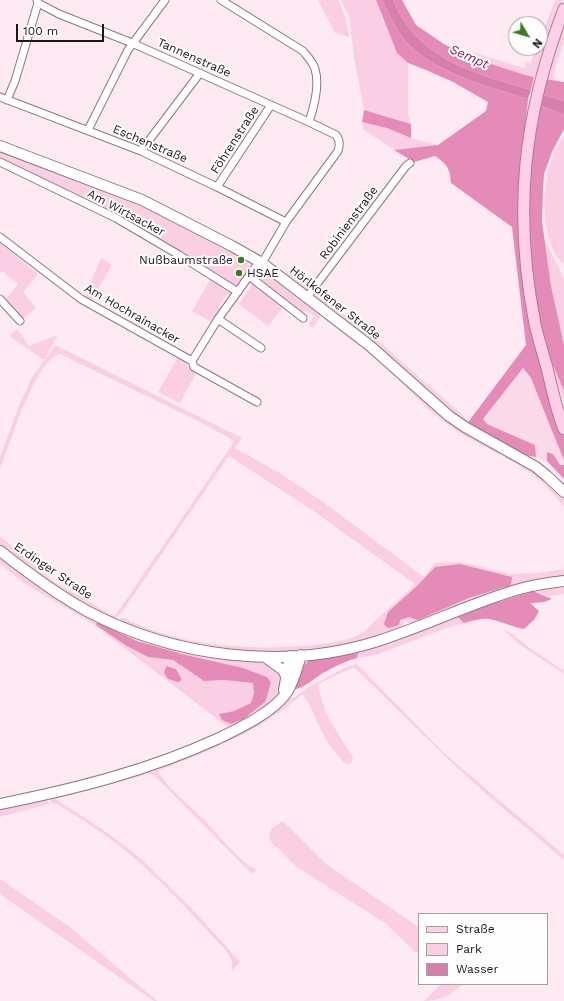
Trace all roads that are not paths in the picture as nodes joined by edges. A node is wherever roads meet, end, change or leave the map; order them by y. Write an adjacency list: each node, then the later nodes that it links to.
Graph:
1 (166, 0): 5 (street)
2 (221, 0): 10 (street)
3 (37, 1): 5 (street, Tannenstraße); 8 (street)
4 (564, 9): 29 (main road)
5 (132, 43): 6 (street, Tannenstraße); 11 (street)
6 (200, 73): 9 (street, Tannenstraße); 13 (street)
7 (0, 97): 8 (street, Eschenstraße)
8 (7, 100): 11 (street, Eschenstraße)
9 (271, 105): 10 (street, Tannenstraße); 16 (street, Föhrenstraße)
10 (309, 122): 17 (street, Tannenstraße)
11 (88, 130): 13 (street, Eschenstraße)
12 (0, 146): 19 (street, Hörlkofener Straße)
13 (141, 151): 16 (street, Eschenstraße)
14 (0, 162): 21 (street, Am Wirtsacker)
15 (410, 163): 22 (street, Robinienstraße)
16 (217, 187): 17 (street, Eschenstraße)
17 (286, 222): 19 (street)
18 (0, 237): 28 (street, Am Hochrainacker)
19 (260, 263): 20 (street); 22 (street, Hörlkofener Straße)
20 (249, 276): 21 (street); 24 (street)
21 (238, 292): 25 (street)
22 (307, 297): 33 (street, Hörlkofener Straße)
23 (0, 299): 26 (street)
24 (303, 318)
25 (218, 319): 27 (street); 28 (street)
26 (20, 321)
27 (261, 348)
28 (192, 361): 30 (street, Am Hochrainacker)
29 (549, 377): 31 (main road); 32 (main road)
30 (257, 402)
31 (564, 410)
32 (564, 429)
33 (564, 492)
34 (0, 551): 37 (street, Erdinger Straße)
35 (564, 581): 36 (street, Erdinger Straße)
36 (296, 656): 37 (street, Erdinger Straße); 38 (street); 39 (street)
37 (265, 657): 38 (street)
38 (287, 678): 39 (street)
39 (279, 701): 40 (street)
40 (0, 804)

